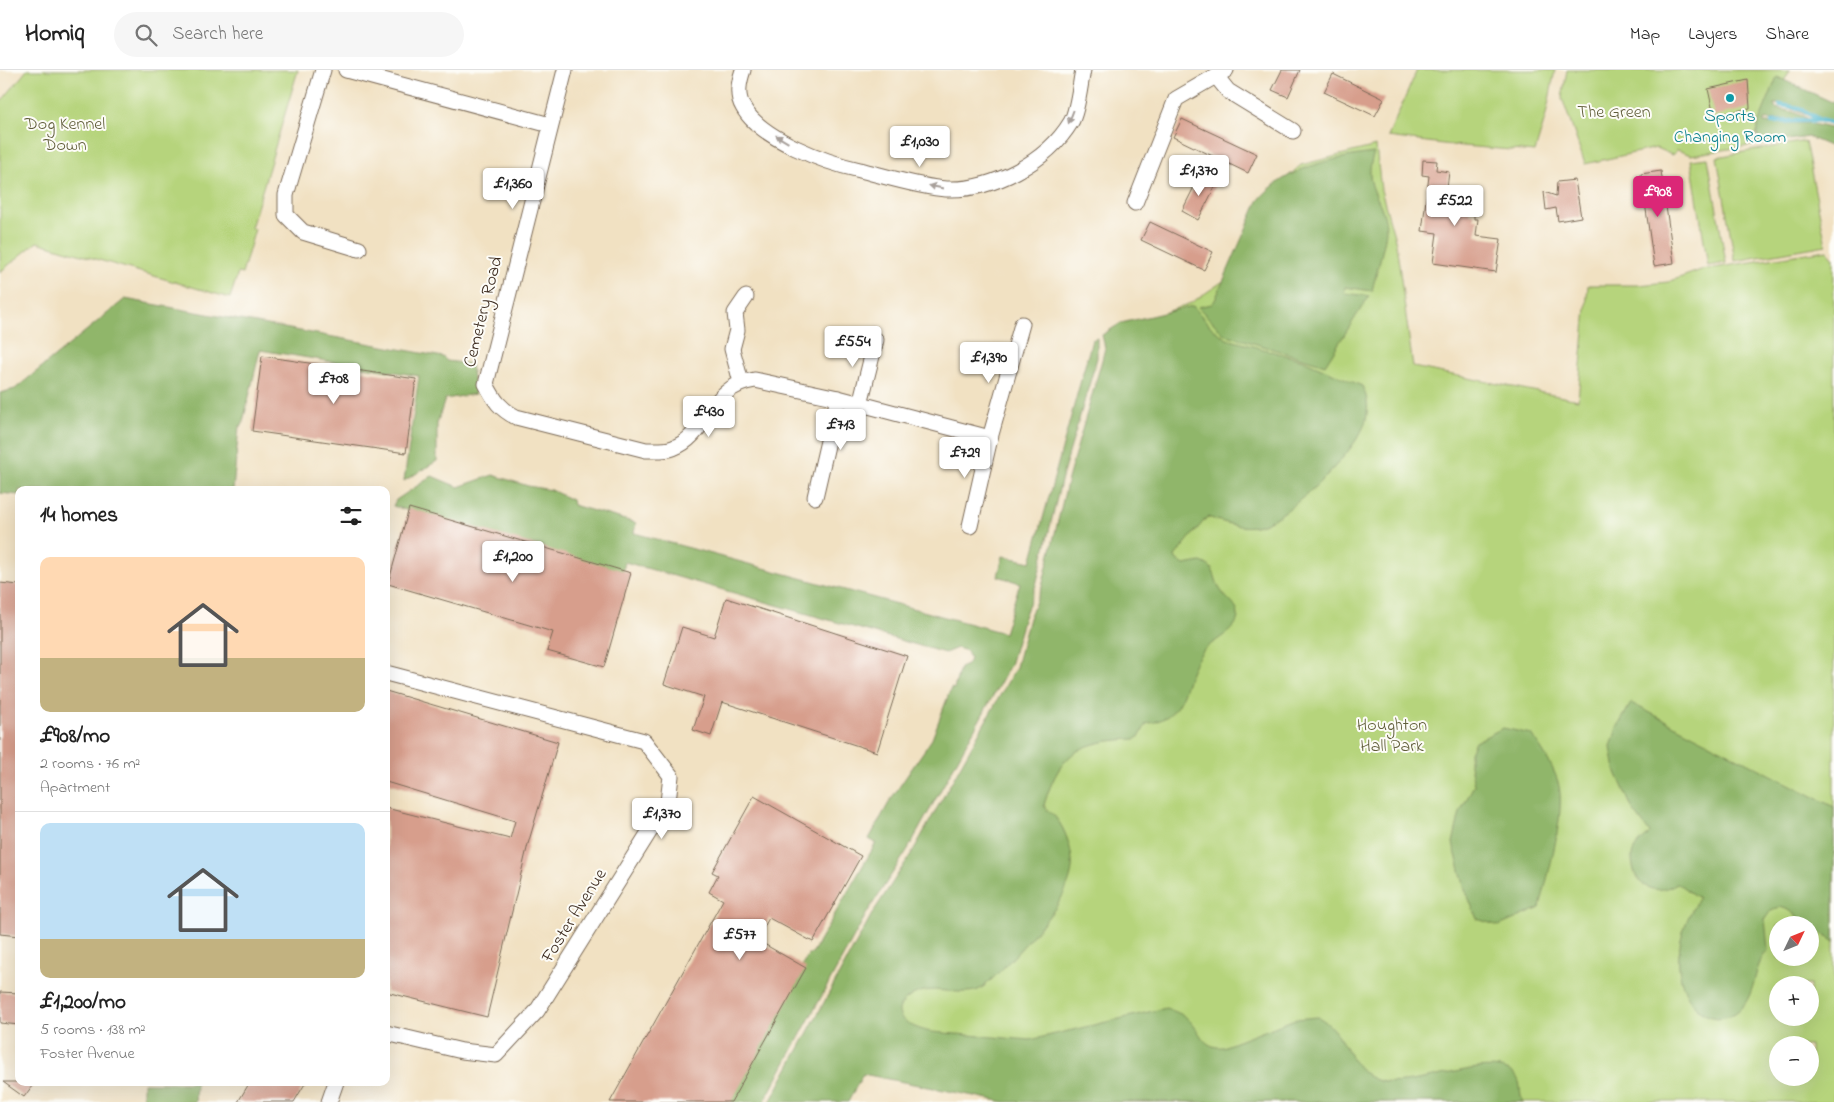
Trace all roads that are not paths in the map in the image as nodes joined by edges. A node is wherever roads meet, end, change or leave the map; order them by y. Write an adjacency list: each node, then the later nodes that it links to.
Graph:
1 (323, 70): 10 (street)
2 (346, 70): 7 (street)
3 (565, 70): 7 (street, Cemetery Road)
4 (743, 70): 5 (street, one-way to 4)
5 (1083, 70)
6 (1221, 73): 8 (street); 9 (street)
7 (550, 125): 14 (street, Cemetery Road)
8 (1293, 131)
9 (1135, 203)
10 (359, 249)
11 (746, 297): 14 (street)
12 (1022, 324): 17 (street)
13 (876, 340): 16 (street)
14 (742, 382): 15 (street)
15 (838, 398): 16 (street); 18 (street)
16 (860, 404): 17 (street)
17 (990, 438): 19 (street)
18 (814, 497)
19 (970, 526)
20 (390, 674): 21 (street, Foster Avenue)
21 (390, 1034)
22 (335, 1086): 23 (street)
23 (329, 1102)

